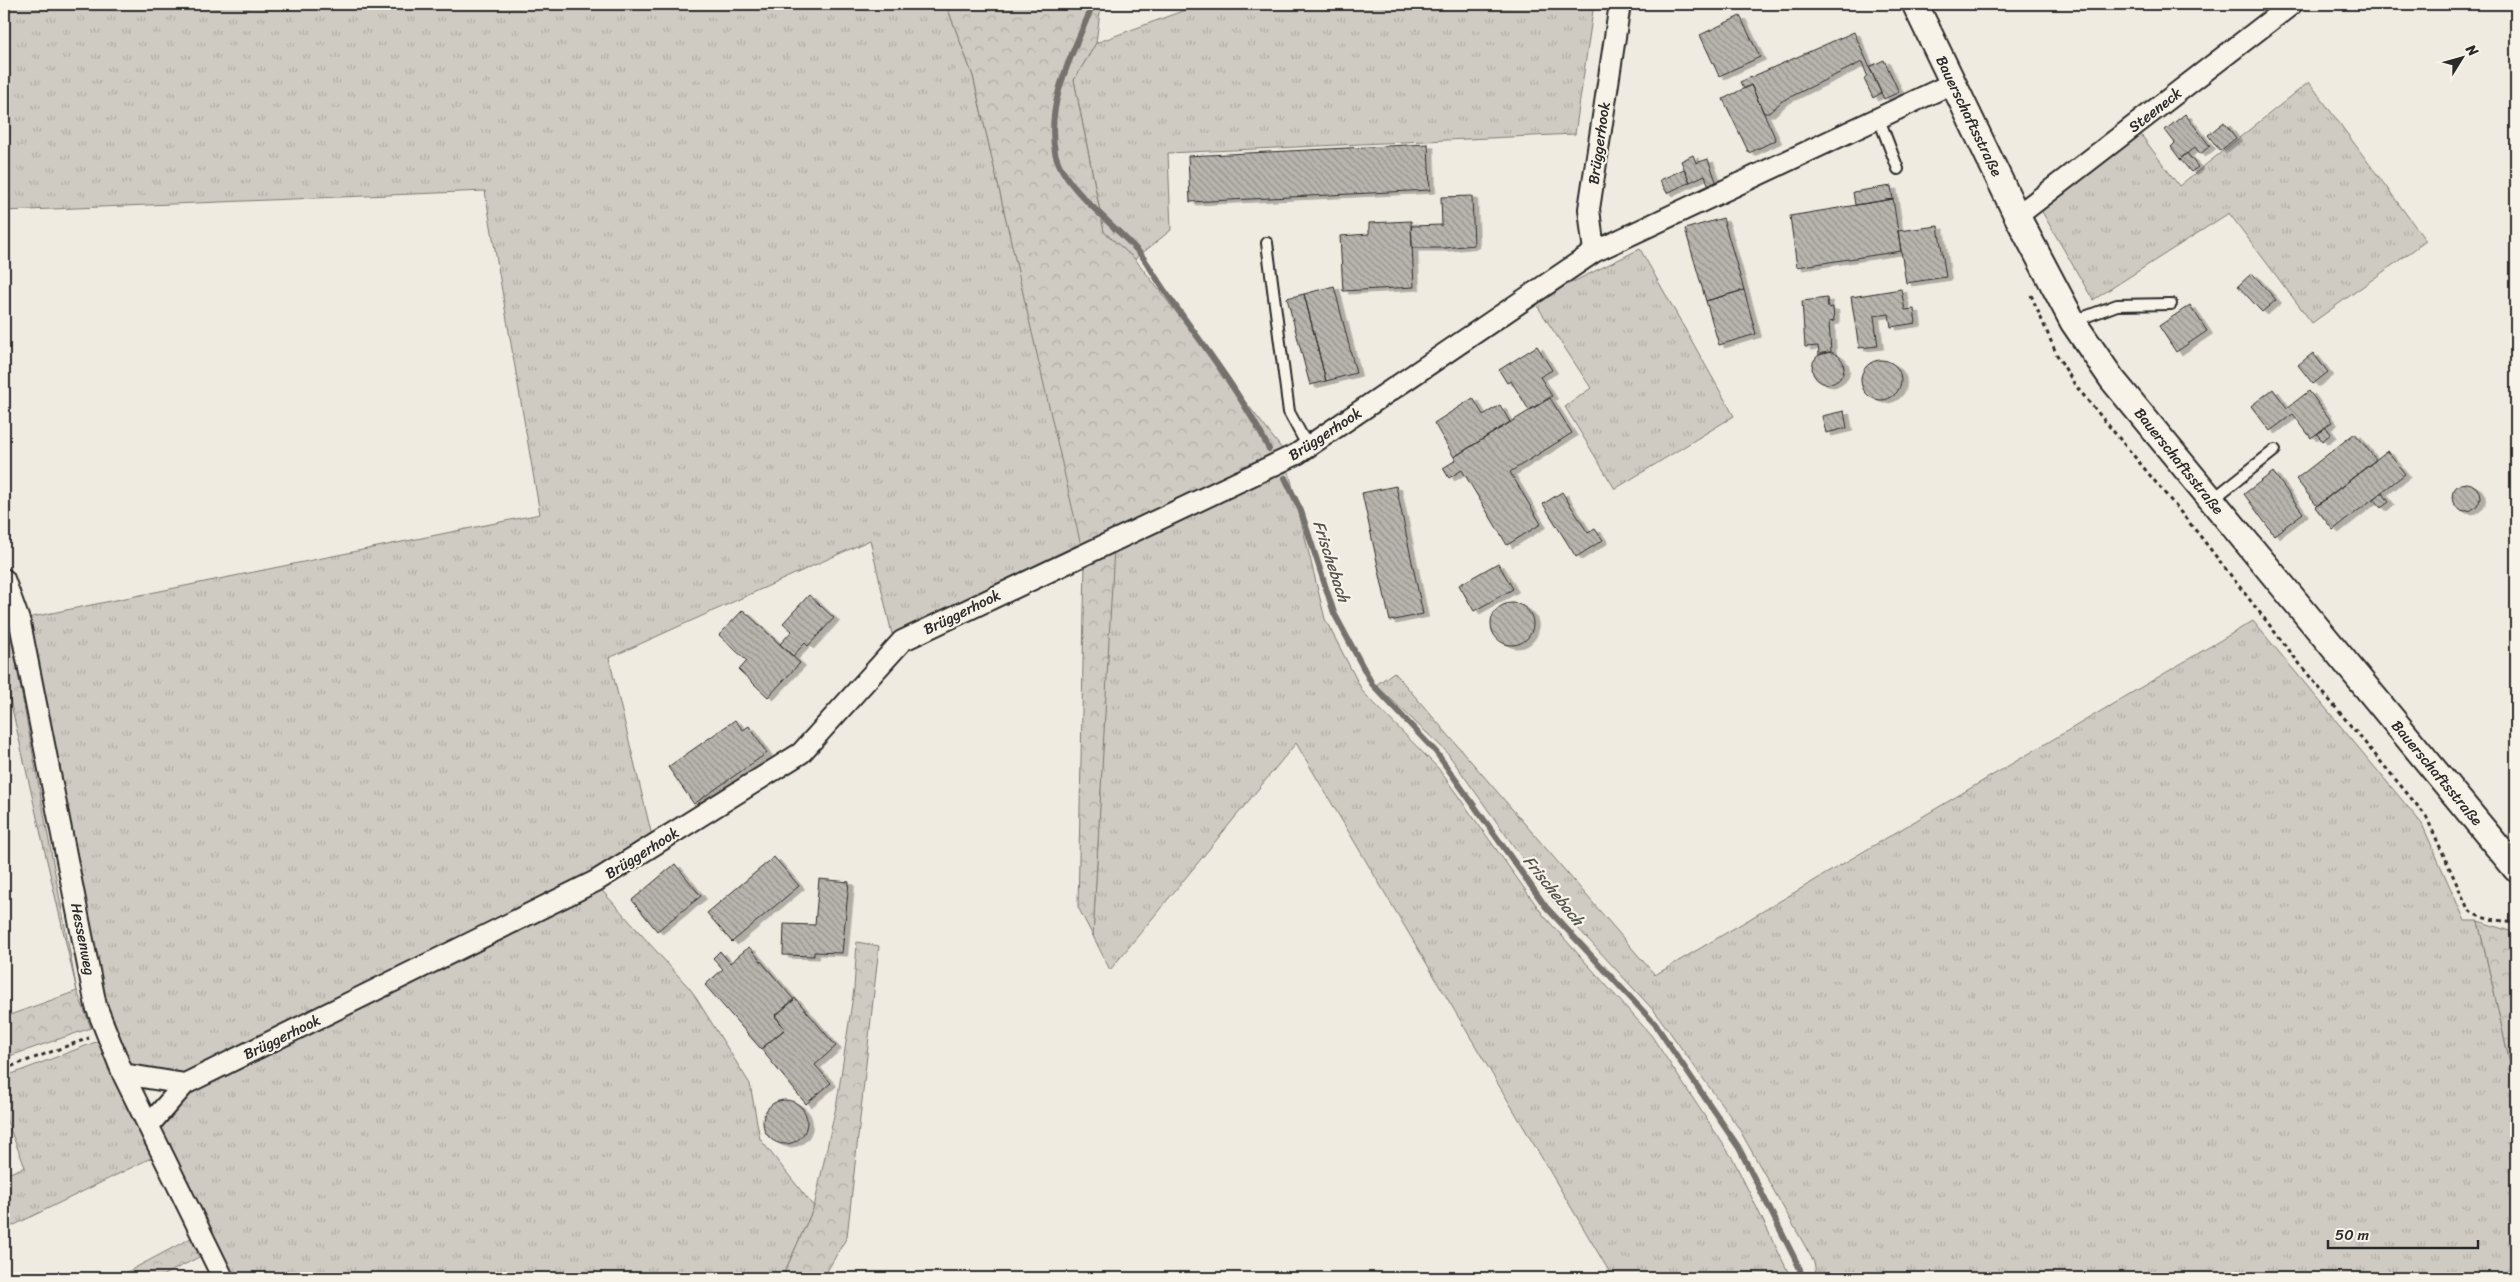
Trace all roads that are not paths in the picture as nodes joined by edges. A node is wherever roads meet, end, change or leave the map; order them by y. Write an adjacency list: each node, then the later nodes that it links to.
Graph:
1 (1620, 4): 9 (street, Brüggerhook)
2 (1915, 4): 4 (street, Bauerschaftsstraße)
3 (2292, 4): 7 (street, Steeneck)
4 (1953, 83): 5 (street); 7 (street, Bauerschaftsstraße)
5 (1879, 119): 6 (lane); 9 (street)
6 (1898, 169)
7 (2017, 216): 11 (street, Bauerschaftsstraße)
8 (1267, 243): 12 (lane)
9 (1594, 252): 12 (street, Brüggerhook)
10 (2171, 304): 11 (lane)
11 (2073, 322): 14 (street, Bauerschaftsstraße)
12 (1308, 447): 18 (street, Brüggerhook)
13 (2275, 450): 14 (lane)
14 (2212, 501): 16 (street, Bauerschaftsstraße)
15 (4, 579): 17 (street, Hessenweg)
16 (2516, 869)
17 (123, 1074): 18 (street); 19 (street, Hessenweg)
18 (185, 1084): 19 (street)
19 (149, 1126): 20 (street, Hessenweg)
20 (223, 1278)

